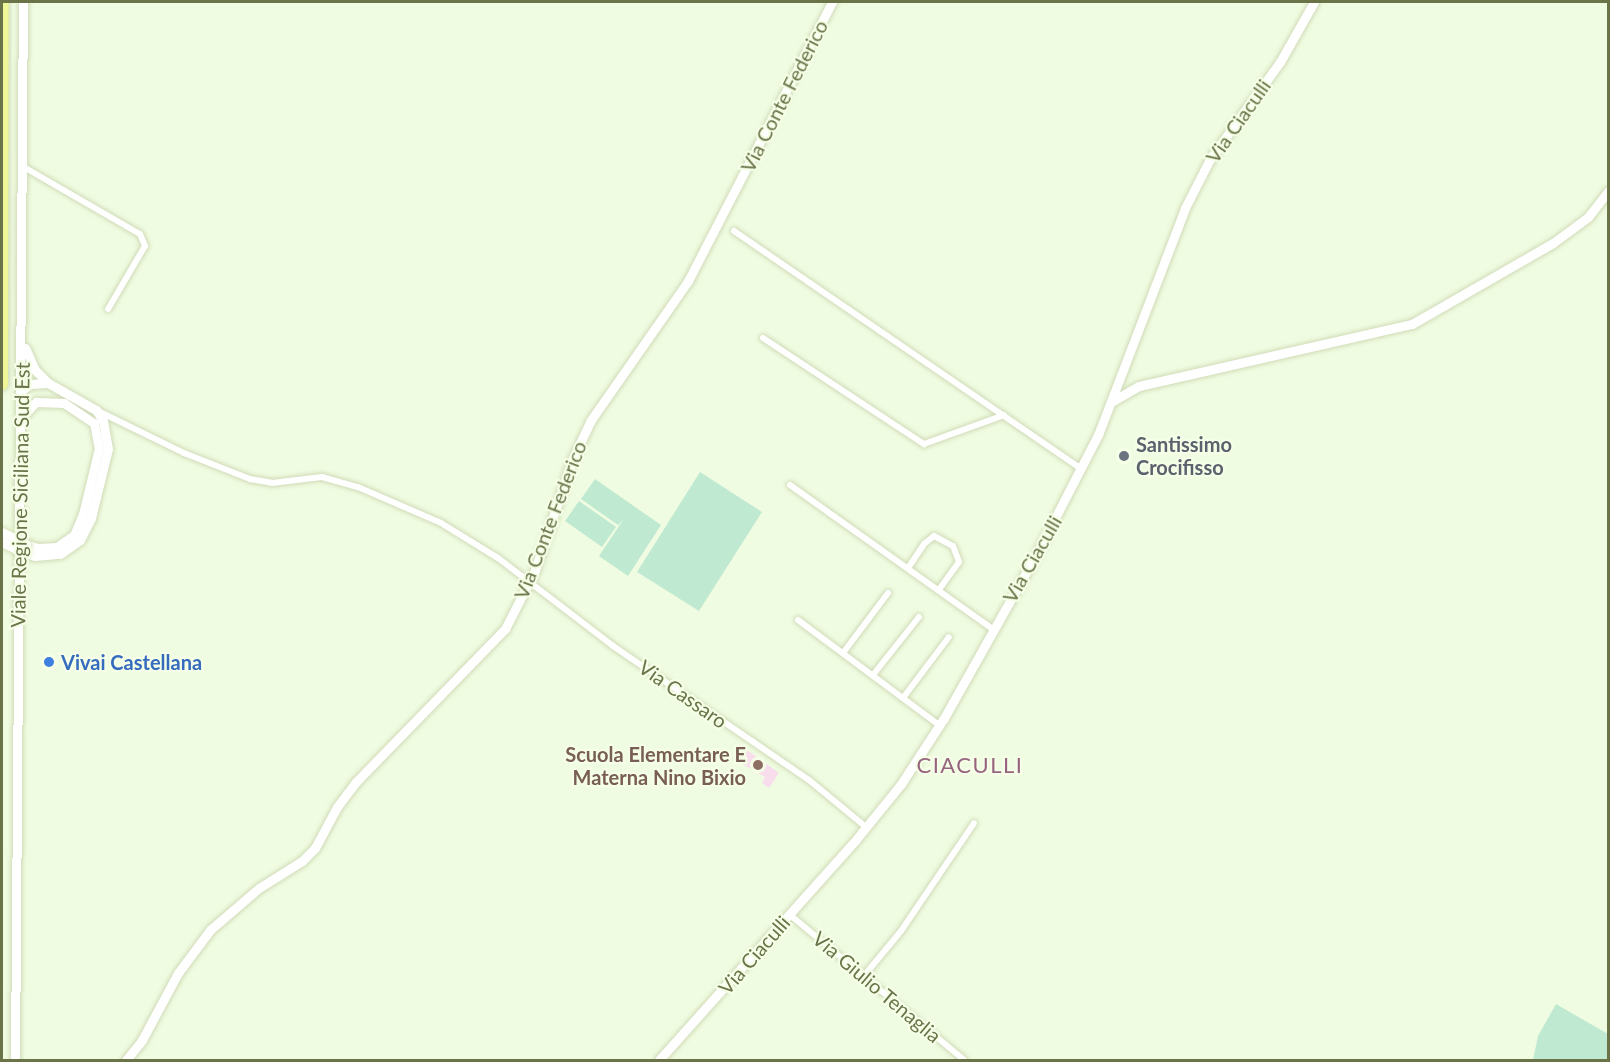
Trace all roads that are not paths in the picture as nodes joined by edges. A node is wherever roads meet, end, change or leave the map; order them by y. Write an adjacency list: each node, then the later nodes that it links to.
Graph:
1 (3, 2): 12 (highway)
2 (22, 2): 5 (street, Viale Regione Siciliana Sud Est)
3 (832, 2): 24 (street, Via Conte Federico)
4 (1314, 2): 14 (street, Via Ciaculli)
5 (22, 166): 8 (street); 9 (street, Viale Regione Siciliana Sud Est)
6 (1608, 191): 14 (street)
7 (734, 231): 16 (street)
8 (108, 309)
9 (21, 335): 11 (street); 13 (street, Viale Regione Siciliana Sud Est)
10 (764, 338): 16 (street)
11 (48, 383): 13 (street); 15 (street)
12 (2, 384)
13 (21, 391): 17 (street, Viale Regione Siciliana Sud Est)
14 (1109, 403): 18 (street, Via Ciaculli)
15 (96, 410): 22 (street); 24 (street, Via Cassaro)
16 (1004, 415): 18 (street)
17 (21, 419): 22 (street); 39 (street, Viale Regione Siciliana Sud Est)
18 (1082, 469): 29 (street, Via Ciaculli)
19 (790, 485): 23 (street)
20 (2, 532): 22 (street, bridge)
21 (2, 542): 22 (street, bridge)
22 (25, 548)
23 (908, 568): 25 (street); 25 (street)
24 (529, 582): 36 (street, Via Cassaro); 40 (street, Via Conte Federico)
25 (939, 590): 29 (street)
26 (888, 593): 31 (street)
27 (919, 617): 32 (street)
28 (798, 620): 31 (street)
29 (993, 629): 34 (street, Via Ciaculli)
30 (948, 638): 33 (street)
31 (843, 653): 32 (street)
32 (873, 675): 33 (street)
33 (903, 698): 34 (street)
34 (939, 725): 36 (street, Via Ciaculli)
35 (974, 823): 38 (street)
36 (866, 827): 37 (street, Via Ciaculli)
37 (789, 914): 38 (street, Via Giulio Tenaglia); 41 (street, Via Ciaculli)
38 (863, 977): 42 (street, Via Giulio Tenaglia)
39 (15, 1060)
40 (126, 1060)
41 (659, 1060)
42 (964, 1060)

